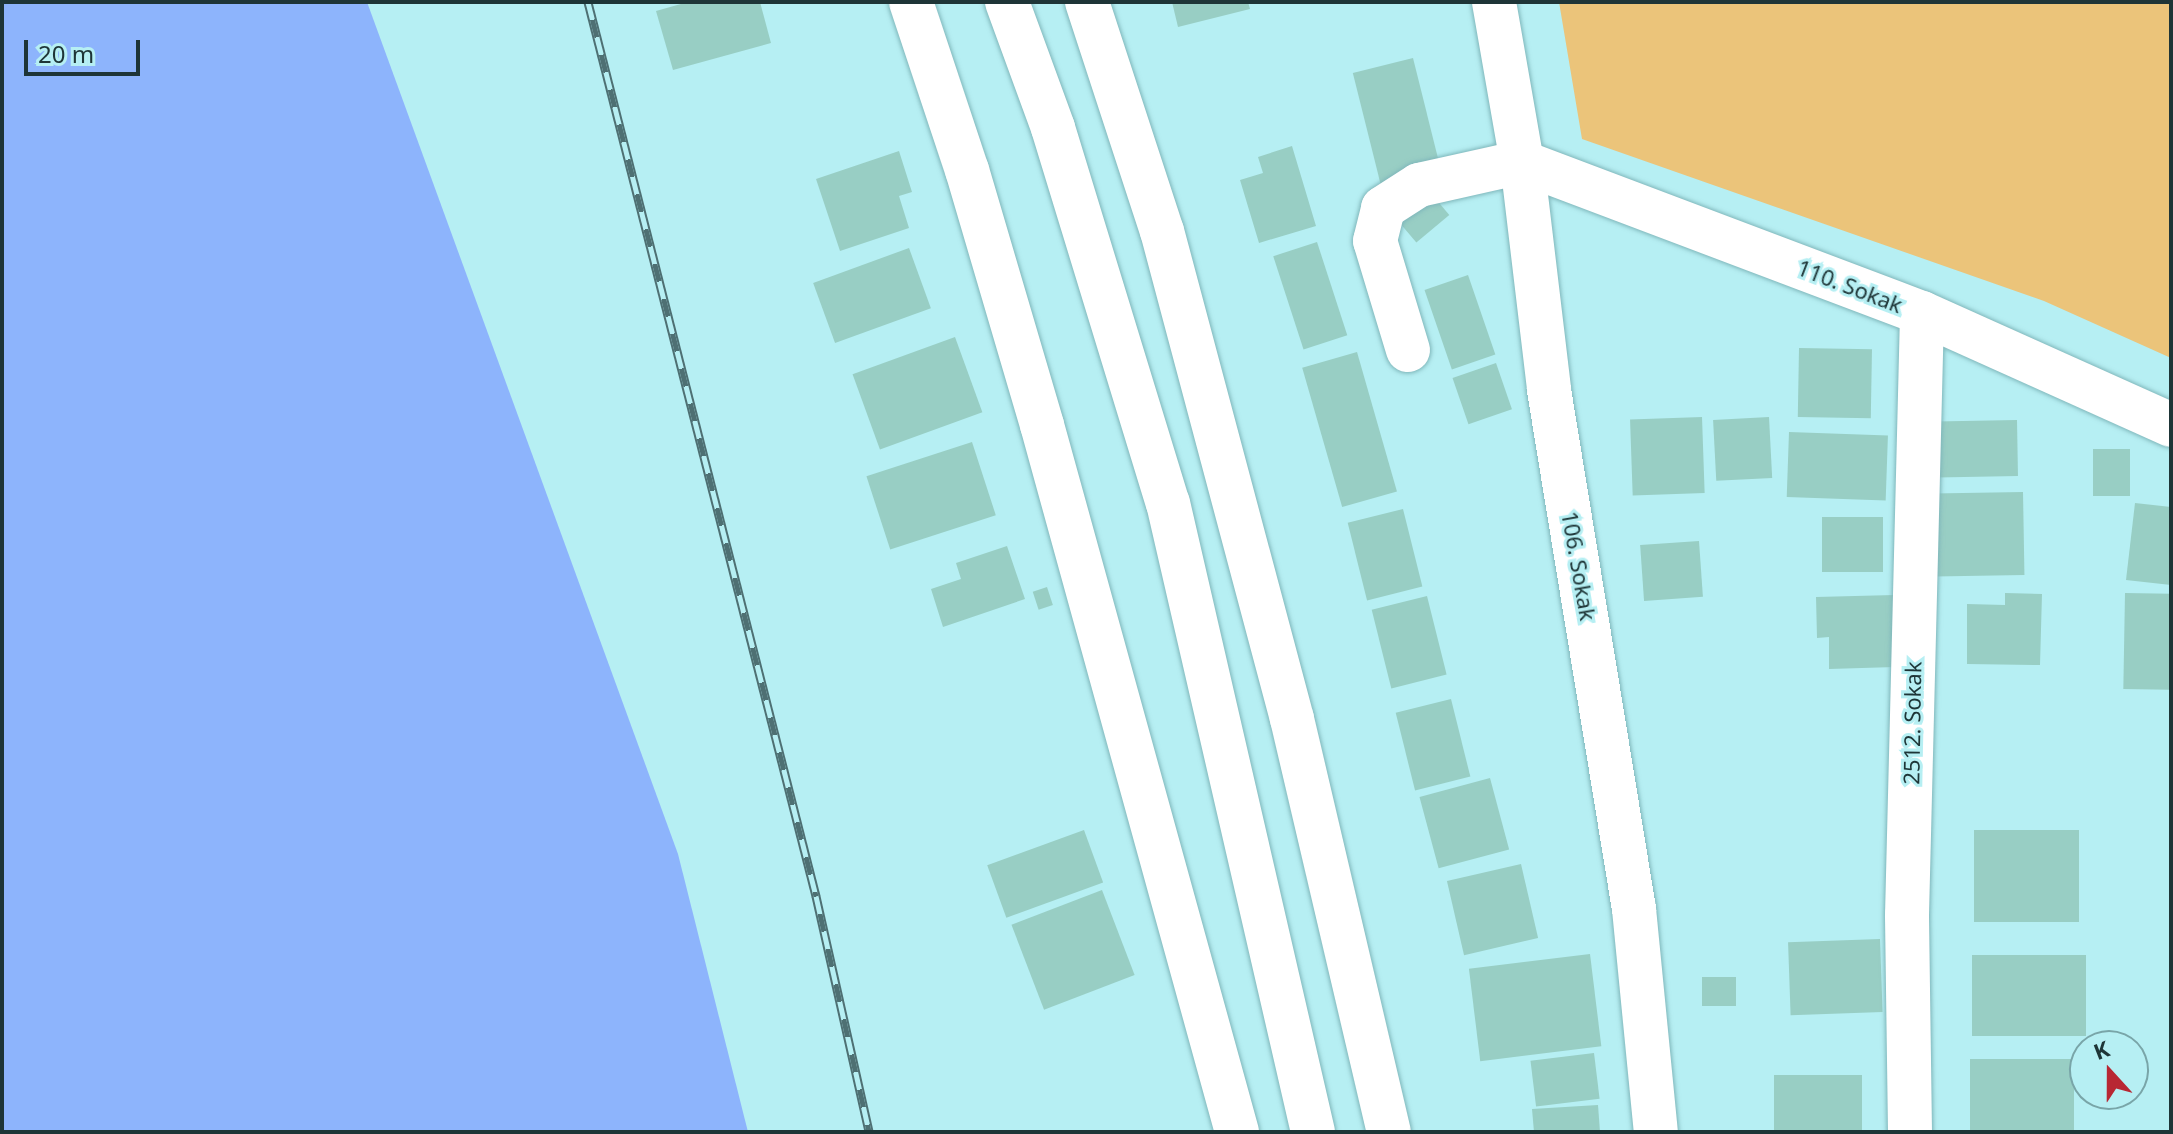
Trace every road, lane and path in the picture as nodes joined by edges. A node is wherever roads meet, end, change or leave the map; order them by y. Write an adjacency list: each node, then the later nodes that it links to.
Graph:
1 (911, 2): 9 (main road)
2 (1007, 2): 10 (main road)
3 (1087, 2): 11 (main road)
4 (1494, 2): 5 (main road, 106. Sokak)
5 (1522, 162): 6 (main road, 110. Sokak); 7 (main road); 12 (main road, 106. Sokak)
6 (1922, 313): 8 (main road, 110. Sokak); 13 (main road, 2512. Sokak)
7 (1408, 350)
8 (2171, 425)
9 (1237, 1132)
10 (1313, 1132)
11 (1389, 1132)
12 (1656, 1132)
13 (1910, 1132)

